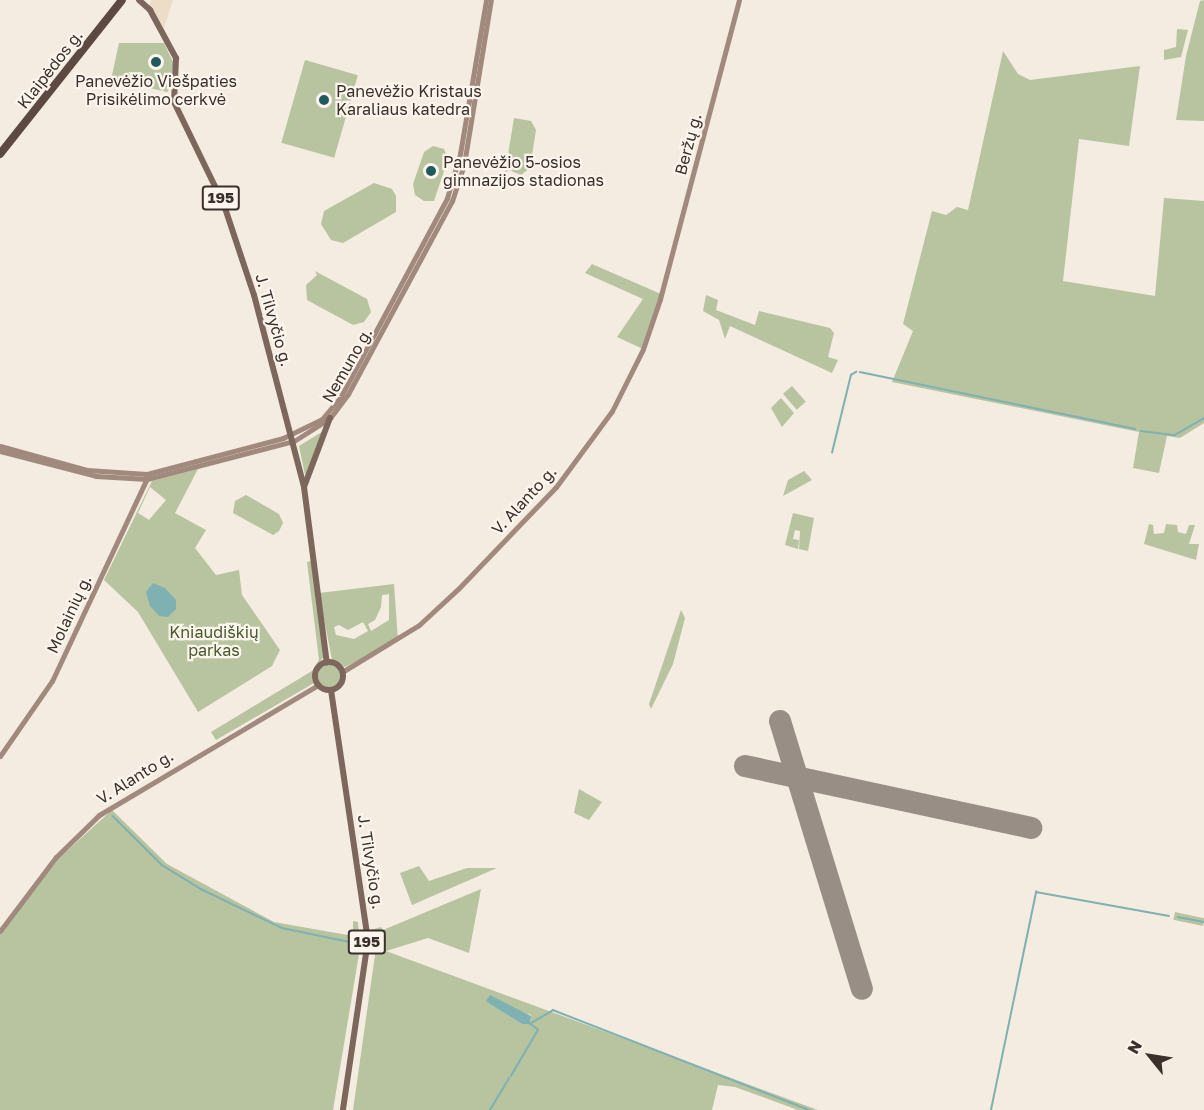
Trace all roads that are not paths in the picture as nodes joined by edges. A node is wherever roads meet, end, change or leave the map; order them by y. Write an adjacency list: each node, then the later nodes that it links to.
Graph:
1 (122, 0): 6 (highway, Klaipėdos g.)
2 (132, 0): 5 (main road)
3 (489, 0): 8 (main road, Nemuno g.); 9 (main road, Nemuno g.)
4 (739, 0): 7 (main road, Beržų g.)
5 (141, 2): 9 (main road, J. Tilvyčio g. / 195)
6 (0, 154)
7 (661, 294): 14 (main road, V. Alanto g.)
8 (330, 418): 9 (main road, Nemuno g.); 12 (main road)
9 (293, 438): 11 (main road, Nemuno g.); 12 (main road, J. Tilvyčio g. / 195)
10 (2, 449): 11 (main road, Nemuno g.)
11 (147, 476): 17 (main road, Molainių g.)
12 (304, 487): 13 (main road, J. Tilvyčio g. / 195)
13 (327, 663): 14 (main road); 15 (main road, 195)
14 (342, 672): 16 (main road)
15 (318, 685): 16 (main road); 18 (main road, V. Alanto g.)
16 (332, 690): 19 (main road, J. Tilvyčio g. / 195)
17 (0, 756)
18 (0, 931)
19 (343, 1110)

